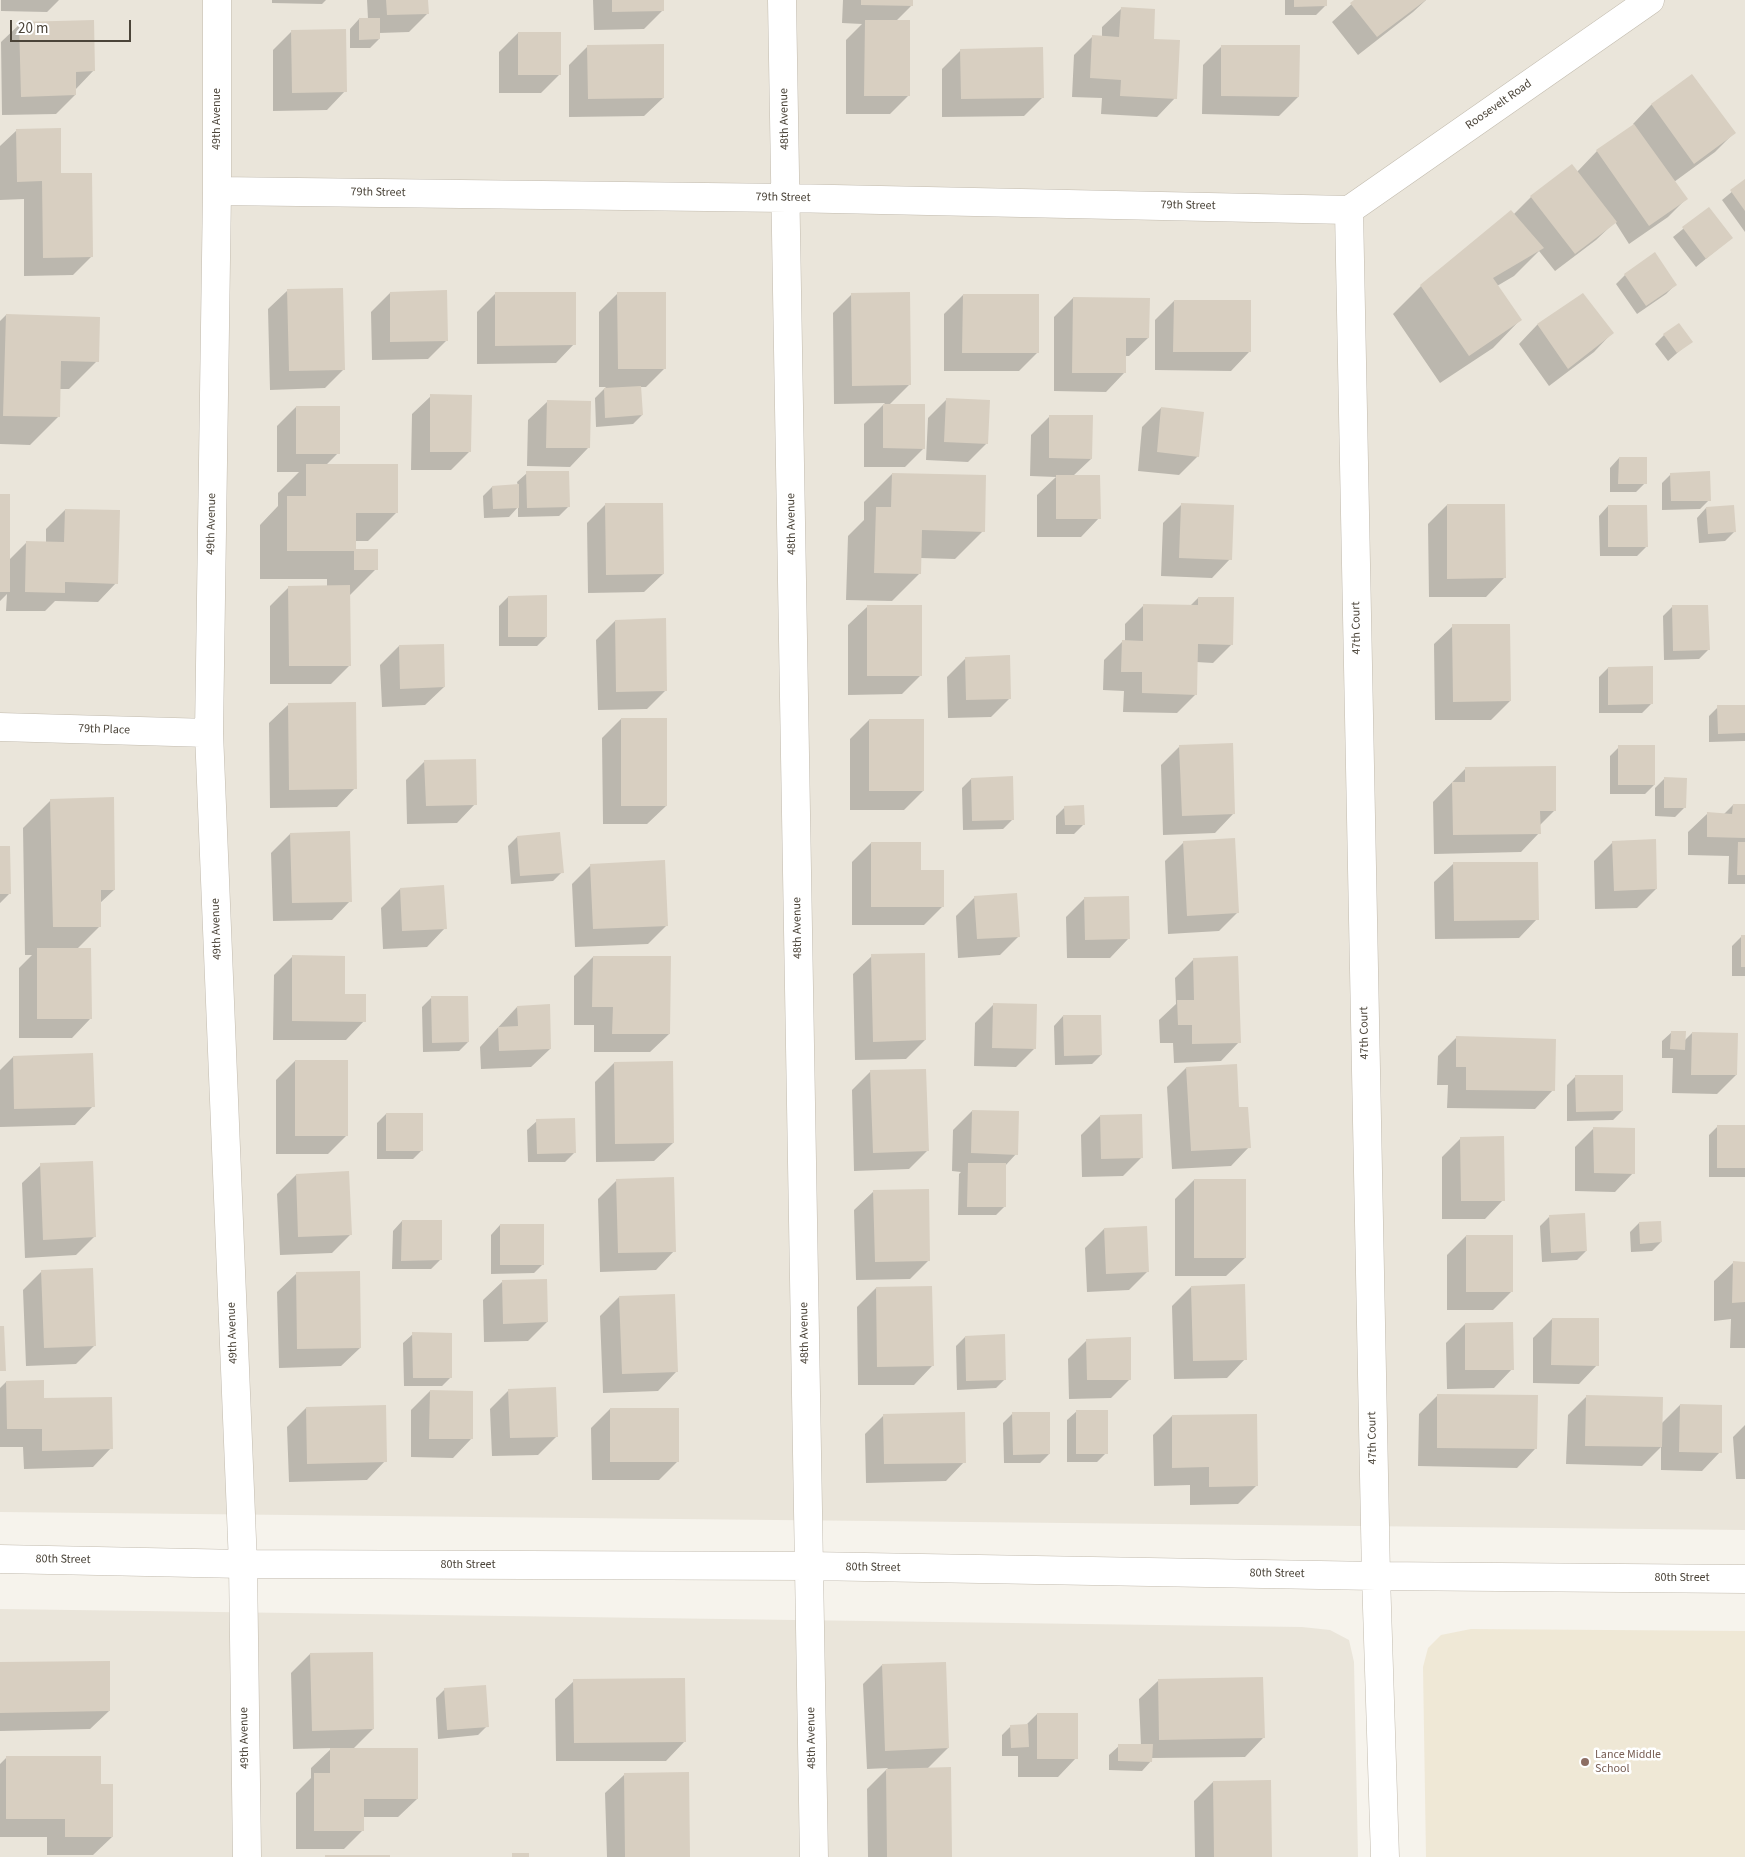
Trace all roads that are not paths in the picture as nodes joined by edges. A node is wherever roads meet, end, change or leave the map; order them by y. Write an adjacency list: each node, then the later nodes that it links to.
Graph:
1 (217, 0): 4 (street, 49th Avenue)
2 (782, 0): 5 (street, 48th Avenue)
3 (1650, 0): 6 (street, Roosevelt Road)
4 (216, 191): 5 (street, 79th Street); 8 (street, 49th Avenue)
5 (787, 198): 6 (street, 79th Street); 11 (street, 48th Avenue)
6 (1349, 210): 12 (street, 47th Court)
7 (0, 727): 8 (street, 79th Place)
8 (208, 732): 10 (street, 49th Avenue)
9 (0, 1559): 10 (street, 80th Street)
10 (242, 1564): 11 (street, 80th Street); 14 (street, 49th Avenue)
11 (809, 1566): 12 (street, 80th Street); 15 (street, 48th Avenue)
12 (1376, 1576): 13 (street, 80th Street); 16 (street, 47th Court)
13 (1745, 1579)
14 (247, 1857)
15 (814, 1857)
16 (1385, 1857)

